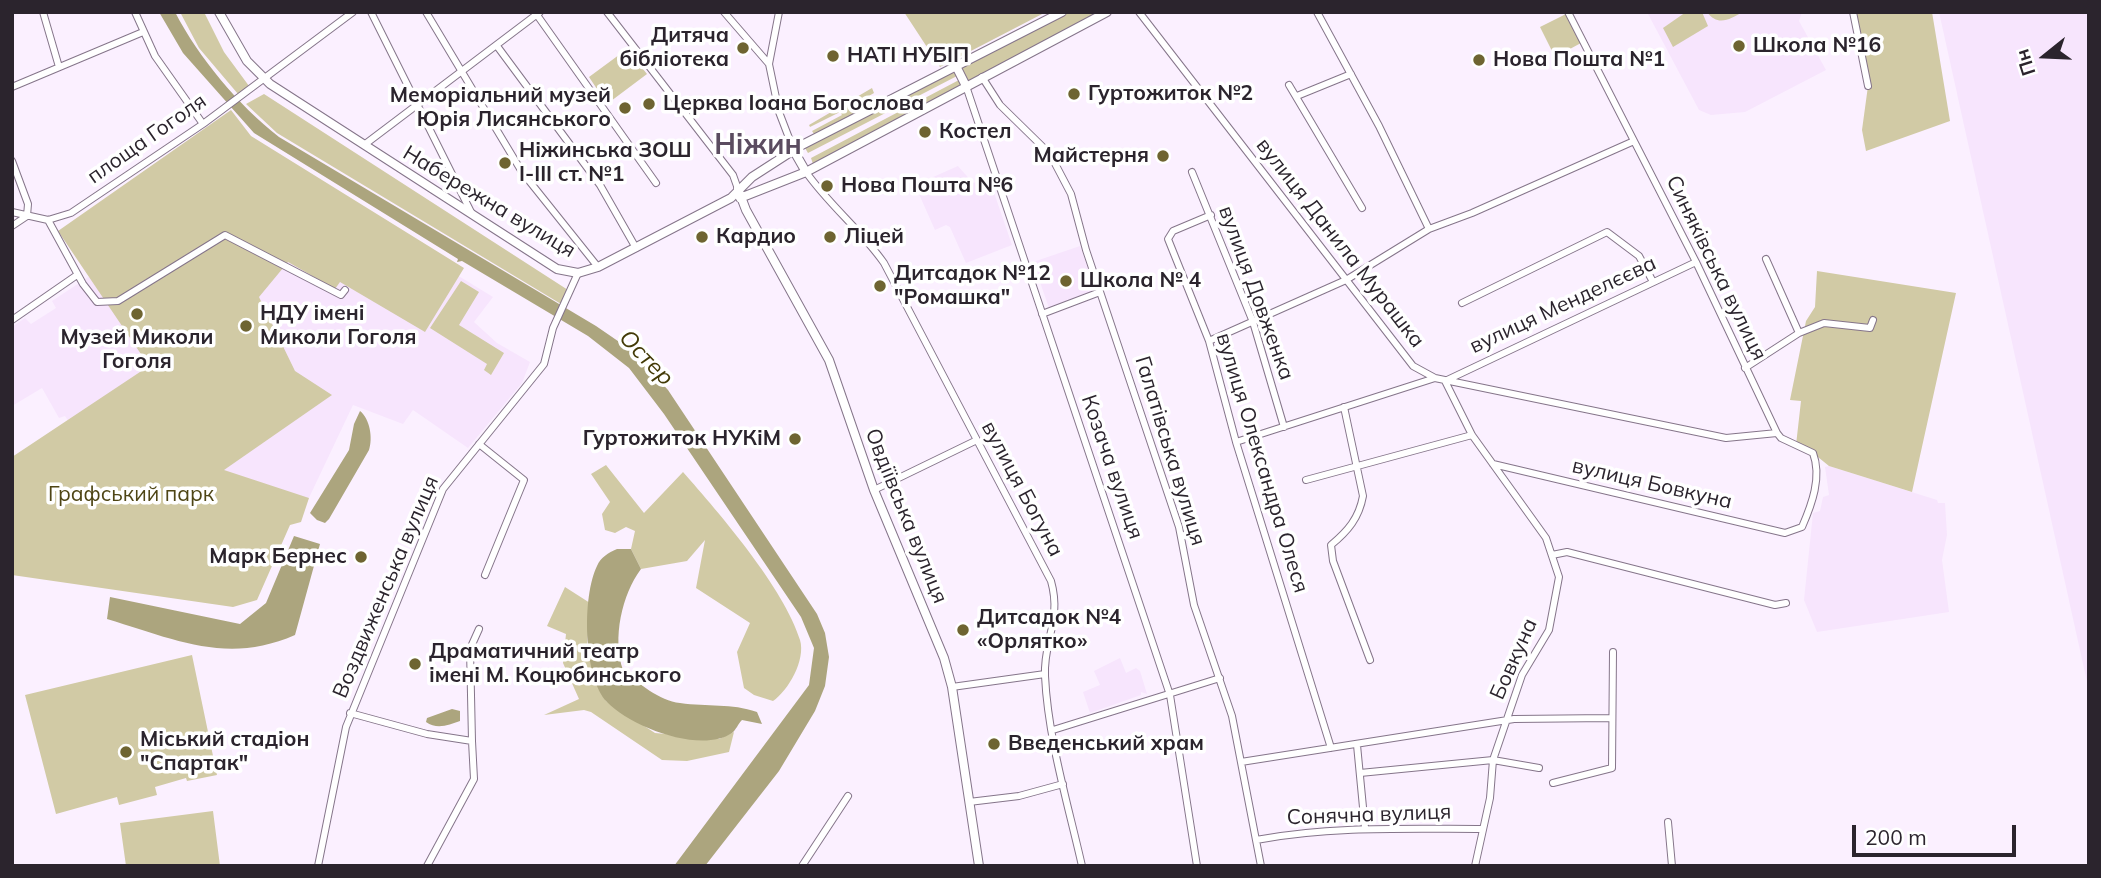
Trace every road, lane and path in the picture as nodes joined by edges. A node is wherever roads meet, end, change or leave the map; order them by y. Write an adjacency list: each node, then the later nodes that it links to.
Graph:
1 (43, 12): 21 (street)
2 (135, 12): 17 (street)
3 (219, 12): 25 (main road, Набережна вулиця)
4 (353, 12): 25 (street, площа Гоголя)
5 (371, 12): 31 (street)
6 (426, 12): 22 (street)
7 (607, 12): 40 (street)
8 (724, 12): 19 (street)
9 (779, 12): 19 (street)
10 (1062, 12): 20 (main road)
11 (1107, 12): 24 (main road)
12 (1139, 12): 57 (street, вулиця Данила Мурашка)
13 (1317, 12): 23 (street)
14 (1568, 12): 33 (street, Синяківська вулиця)
15 (1853, 12): 28 (street)
16 (539, 13): 18 (street); 39 (street)
17 (144, 32): 21 (street); 32 (street)
18 (498, 46): 22 (street); 51 (street)
19 (769, 64): 35 (street)
20 (956, 66): 27 (main road); 35 (main road)
21 (58, 67): 29 (street)
22 (462, 72): 31 (street); 54 (street)
23 (1351, 74): 30 (street); 50 (street)
24 (982, 77): 27 (main road); 60 (street, Галатівська вулиця)
25 (262, 78): 32 (street, площа Гоголя); 34 (main road, Набережна вулиця)
26 (1289, 85): 30 (street)
27 (966, 86): 38 (main road); 62 (street, Козача вулиця)
28 (1868, 86)
29 (12, 87)
30 (1297, 96): 43 (street)
31 (418, 105): 34 (street); 47 (street)
32 (203, 124): 48 (street, площа Гоголя)
33 (1634, 141): 50 (street); 53 (street, Синяківська вулиця)
34 (364, 145): 47 (main road, Набережна вулиця)
35 (794, 151): 38 (main road); 40 (main road)
36 (12, 161): 46 (street)
37 (1192, 172): 45 (street, вулиця Довженка)
38 (806, 173): 42 (main road); 75 (street, вулиця Богуна)
39 (656, 183)
40 (738, 189): 41 (main road); 42 (main road, Овдіївська вулиця)
41 (730, 198): 42 (main road); 51 (main road, Набережна вулиця)
42 (743, 198): 81 (main road, Овдіївська вулиця)
43 (1362, 208)
44 (12, 212): 46 (street)
45 (1211, 215): 65 (street, вулиця Довженка); 67 (street, вулиця Олександра Олеся)
46 (27, 216): 48 (street); 49 (street)
47 (473, 216): 55 (main road, Набережна вулиця)
48 (48, 220): 56 (street)
49 (12, 226)
50 (1429, 229): 57 (street)
51 (636, 248): 54 (main road, Набережна вулиця)
52 (1766, 259): 66 (street)
53 (1696, 262): 58 (street, вулиця Менделєєва); 68 (street, Синяківська вулиця)
54 (594, 269): 55 (main road, Набережна вулиця)
55 (578, 273): 77 (street, Воздвиженська вулиця)
56 (77, 275): 59 (street); 63 (street)
57 (1346, 280): 65 (street); 69 (street, вулиця Данила Мурашка)
58 (1652, 280): 61 (street); 70 (street, вулиця Менделєєва)
59 (345, 290)
60 (1100, 292): 62 (street); 89 (street, Галатівська вулиця)
61 (1462, 303)
62 (1042, 314): 91 (street, Козача вулиця)
63 (12, 320)
64 (1873, 320): 66 (street)
65 (1253, 322): 67 (street); 72 (street, вулиця Довженка)
66 (1799, 333): 68 (street)
67 (1209, 341): 76 (street, вулиця Олександра Олеся)
68 (1745, 368): 73 (street, Синяківська вулиця)
69 (1435, 378): 70 (street, вулиця Данила Мурашка); 71 (street)
70 (1445, 381): 73 (street, вулиця Данила Мурашка); 74 (street, Бовкуна)
71 (1344, 407): 72 (street); 79 (street)
72 (1284, 427): 76 (street)
73 (1777, 433): 78 (street, вулиця Бовкуна)
74 (1472, 435): 78 (street, Бовкуна); 79 (street)
75 (977, 440): 81 (street); 88 (street, вулиця Богуна)
76 (1236, 442): 98 (street, вулиця Олександра Олеся)
77 (479, 444): 83 (street); 92 (street, Воздвиженська вулиця)
78 (1493, 464): 82 (street, Бовкуна)
79 (1358, 466): 80 (street); 87 (street)
80 (1306, 480)
81 (874, 490): 90 (main road, Овдіївська вулиця)
82 (1552, 555): 84 (street); 94 (street, Бовкуна)
83 (485, 575)
84 (1786, 603)
85 (479, 629): 96 (street)
86 (1613, 652): 93 (street)
87 (1370, 660)
88 (1045, 674): 90 (street); 95 (street, вулиця Богуна)
89 (1220, 678): 91 (street); 100 (street, Галатівська вулиця)
90 (952, 687): 106 (main road, Овдіївська вулиця)
91 (1170, 695): 95 (street); 116 (street, Козача вулиця)
92 (350, 713): 96 (street); 111 (street, Воздвиженська вулиця)
93 (1611, 718): 94 (street); 103 (street)
94 (1506, 720): 97 (street); 99 (street, Бовкуна)
95 (1053, 730): 104 (street, вулиця Богуна)
96 (472, 741): 112 (street)
97 (1357, 745): 98 (street); 102 (street)
98 (1331, 748): 100 (street)
99 (1493, 760): 101 (street); 102 (street); 109 (street, Бовкуна)
100 (1241, 762): 110 (street, Галатівська вулиця)
101 (1539, 768)
102 (1360, 773): 108 (street)
103 (1553, 783)
104 (1063, 784): 106 (street); 115 (street, вулиця Богуна)
105 (848, 796): 113 (street)
106 (968, 802): 114 (main road, Овдіївська вулиця)
107 (1668, 822): 119 (street)
108 (1365, 828): 109 (street, Сонячна вулиця); 110 (street, Сонячна вулиця)
109 (1483, 829): 118 (street, Бовкуна)
110 (1256, 840): 117 (street, Галатівська вулиця)
111 (318, 866)
112 (427, 866)
113 (802, 866)
114 (979, 866)
115 (1082, 866)
116 (1197, 866)
117 (1261, 866)
118 (1475, 866)
119 (1672, 866)

